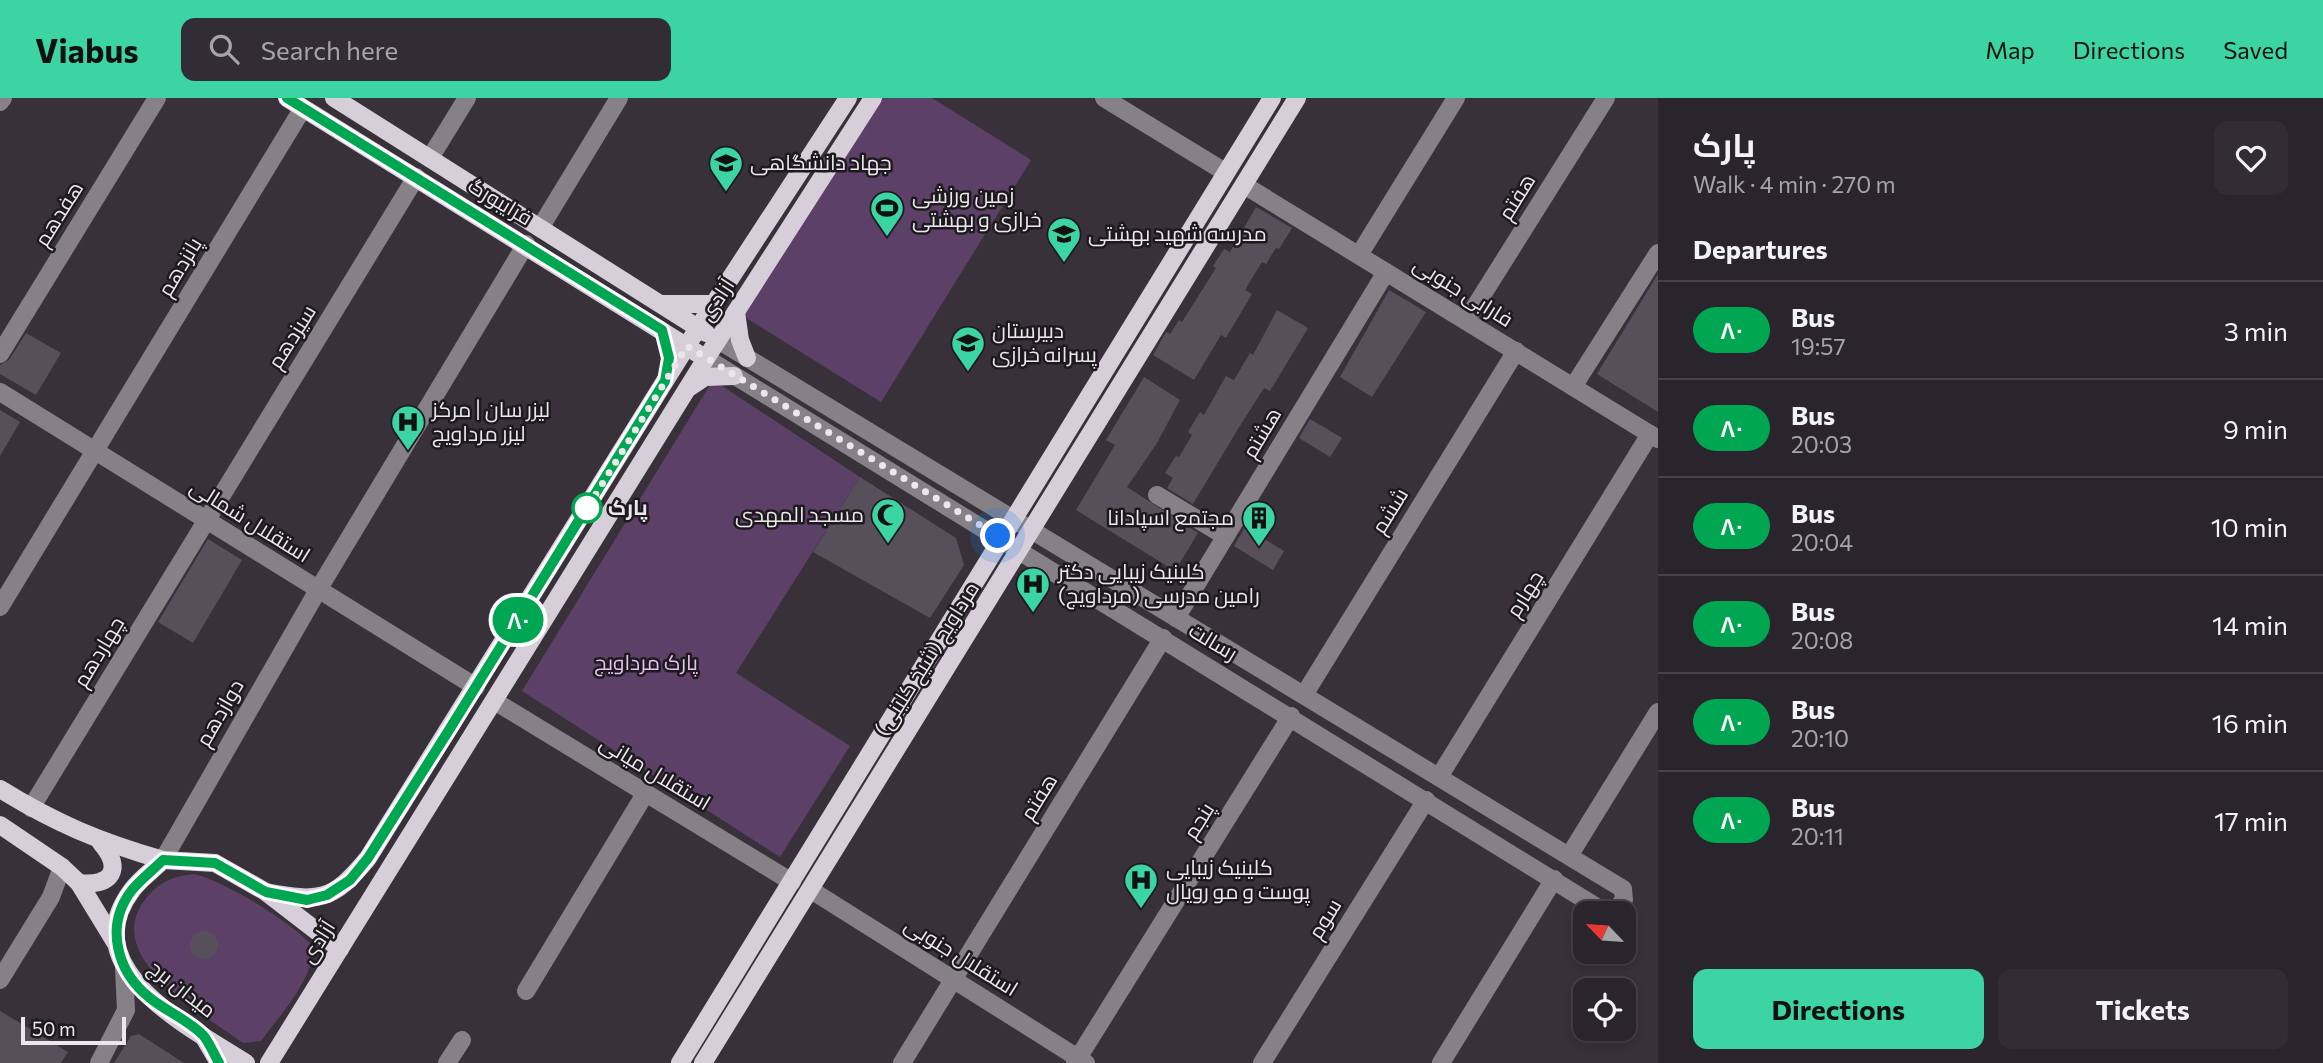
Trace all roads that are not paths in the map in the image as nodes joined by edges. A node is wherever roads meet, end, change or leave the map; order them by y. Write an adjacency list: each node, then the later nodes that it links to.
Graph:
1 (157, 98): 34 (street, هفدهم)
2 (288, 98): 13 (main road, فرایبورگ)
3 (334, 98): 14 (main road, فرایبورگ)
4 (467, 98): 16 (street)
5 (619, 98): 20 (street)
6 (848, 98): 26 (main road, آزادی)
7 (873, 98): 27 (main road, آزادی)
8 (1272, 98): 17 (main road, مرداویج (شیخ کلینی))
9 (1297, 98): 19 (main road, مرداویج (شیخ کلینی))
10 (1456, 98): 23 (street)
11 (1606, 98): 28 (street, هفتم)
12 (1110, 100): 17 (street)
13 (303, 108): 15 (main road, فرایبورگ); 43 (street, پانزدهم)
14 (371, 121): 15 (main road); 16 (main road, فرایبورگ)
15 (358, 141): 18 (main road, فرایبورگ)
16 (430, 158): 20 (main road, فرایبورگ)
17 (1225, 172): 45 (main road, مرداویج (شیخ کلینی))
18 (416, 177): 21 (main road, فرایبورگ); 46 (street, سیزدهم)
19 (1244, 185): 23 (street, فارابی جنوبی); 47 (main road, مرداویج (شیخ کلینی))
20 (540, 228): 25 (main road, فرایبورگ)
21 (526, 244): 30 (main road, فرایبورگ); 51 (street, دوازدهم)
22 (1658, 253): 39 (street)
23 (1359, 255): 24 (street, فارابی جنوبی)
24 (1386, 272): 28 (street, فارابی جنوبی); 48 (street, هشتم)
25 (659, 304): 26 (main road); 29 (main road, فرایبورگ)
26 (714, 304): 29 (main road, آزادی)
27 (736, 312): 31 (main road, آزادی); 36 (main road)
28 (1466, 321): 33 (street, فارابی جنوبی)
29 (698, 328): 31 (main road, فرایبورگ); 32 (main road, آزادی)
30 (662, 330): 32 (main road, فرایبورگ); 38 (main road)
31 (718, 340): 35 (main road, آزادی); 36 (street)
32 (687, 346): 35 (main road, رسالت); 38 (main road, آزادی)
33 (1516, 351): 39 (street, فارابی جنوبی); 56 (street, ششم)
34 (0, 354)
35 (706, 358): 37 (street, رسالت); 40 (main road, آزادی)
36 (747, 358): 45 (street)
37 (734, 376): 40 (main road); 49 (street, رسالت)
38 (665, 381): 55 (main road, آزادی)
39 (1573, 387): 42 (street, فارابی جنوبی)
40 (687, 389): 57 (main road, آزادی)
41 (0, 392): 43 (street, استقلال شمالی)
42 (1654, 437): 60 (street, چهارم)
43 (95, 451): 46 (street, استقلال شمالی); 52 (street, پانزدهم)
44 (1157, 495): 48 (street)
45 (1014, 519): 47 (street); 49 (main road, مرداویج (شیخ کلینی))
46 (206, 520): 51 (street, استقلال شمالی); 64 (street, چهاردهم)
47 (1033, 530): 50 (main road, مرداویج (شیخ کلینی)); 53 (street, رسالت)
48 (1226, 536): 53 (street, هشتم)
49 (1002, 539): 50 (street, رسالت); 71 (main road, مرداویج (شیخ کلینی))
50 (1021, 550): 54 (street, رسالت); 73 (main road, مرداویج (شیخ کلینی))
51 (318, 590): 55 (street, استقلال شمالی); 68 (street, دوازدهم)
52 (0, 607)
53 (1176, 618): 56 (street, رسالت)
54 (1163, 638): 59 (street, رسالت); 80 (street, هفتم)
55 (476, 687): 74 (main road, آزادی)
56 (1304, 695): 60 (street, رسالت)
57 (496, 702): 62 (street, استقلال میانی); 78 (main road, آزادی)
58 (1658, 712): 67 (street)
59 (1291, 716): 63 (street, رسالت); 85 (street, پنجم)
60 (1440, 777): 67 (street, رسالت)
61 (0, 789): 64 (main road)
62 (645, 794): 71 (street, استقلال میانی); 82 (street)
63 (1426, 800): 70 (street, رسالت); 94 (street, سوم)
64 (31, 808): 66 (main road)
65 (0, 825): 69 (main road, میدان برج)
66 (102, 843): 68 (main road); 72 (main road)
67 (1569, 856): 76 (street, رسالت)
68 (163, 860): 74 (main road); 77 (main road)
69 (62, 867): 72 (main road, میدان برج); 81 (street)
70 (1555, 879): 75 (street, رسالت); 95 (street)
71 (792, 882): 91 (main road, مرداویج (شیخ کلینی))
72 (79, 883): 77 (main road, میدان برج)
73 (811, 890): 80 (street, استقلال جنوبی); 92 (main road, مرداویج (شیخ کلینی))
74 (266, 892): 78 (main road)
75 (1589, 901)
76 (1623, 901)
77 (115, 942): 79 (main road, میدان برج)
78 (340, 949): 89 (main road, آزادی)
79 (124, 968): 83 (main road, میدان برج); 86 (street)
80 (954, 979): 85 (street, استقلال جنوبی); 93 (street)
81 (0, 980)
82 (526, 991)
83 (203, 1035): 87 (main road); 88 (main road, میدان برج)
84 (461, 1040): 90 (street)
85 (1080, 1061)
86 (99, 1063)
87 (219, 1063)
88 (246, 1063)
89 (269, 1063)
90 (447, 1063)
91 (680, 1063)
92 (704, 1063)
93 (902, 1063)
94 (1262, 1063)
95 (1441, 1063)

